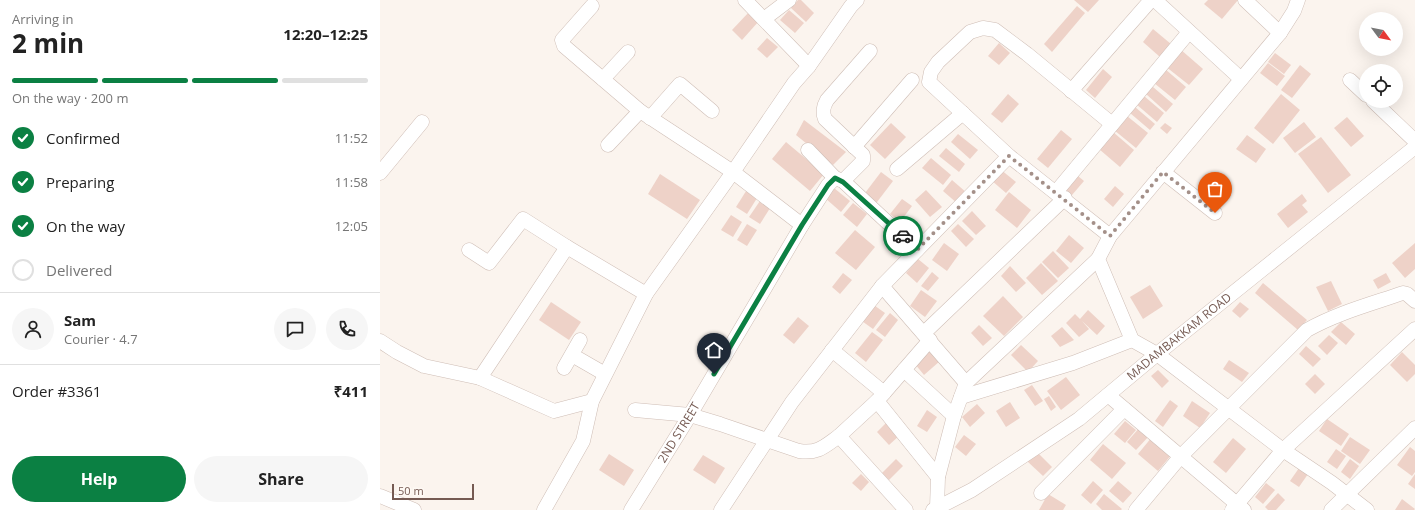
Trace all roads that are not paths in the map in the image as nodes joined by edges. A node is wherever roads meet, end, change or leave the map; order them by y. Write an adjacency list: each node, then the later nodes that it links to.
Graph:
1 (745, 0): 9 (street)
2 (789, 0): 9 (street)
3 (1151, 0): 20 (street)
4 (1155, 0): 10 (street)
5 (1245, 0): 11 (street)
6 (1298, 0): 11 (street)
7 (851, 2): 14 (street)
8 (592, 6): 15 (street)
9 (764, 19): 14 (street)
10 (1189, 32): 16 (street); 26 (street)
11 (1280, 33): 16 (street)
12 (870, 51): 29 (street)
13 (628, 52): 15 (street)
14 (809, 66): 34 (street)
15 (603, 79): 24 (street)
16 (1241, 79): 35 (street)
17 (912, 80): 29 (street)
18 (1350, 80): 19 (street)
19 (1359, 88)
20 (1071, 91): 23 (street); 26 (street)
21 (1380, 108): 27 (street)
22 (712, 111): 24 (street)
23 (963, 113): 32 (street); 33 (street)
24 (645, 114): 28 (street); 34 (street)
25 (422, 122): 36 (street)
26 (1112, 124): 38 (street)
27 (1415, 141)
28 (608, 145)
29 (854, 147): 37 (street, 2ND STREET)
30 (1415, 147): 55 (street, MADAMBAKKAM ROAD)
31 (808, 150): 37 (street)
32 (1009, 156): 38 (street); 44 (street)
33 (897, 169)
34 (733, 172): 40 (street); 47 (street)
35 (1163, 172): 39 (street); 41 (street)
36 (380, 174)
37 (839, 180): 40 (street, 2ND STREET); 44 (street)
38 (1060, 195): 41 (street); 50 (street)
39 (1215, 213)
40 (802, 225): 69 (street, 2ND STREET)
41 (1110, 236): 45 (street)
42 (567, 247): 43 (street); 47 (street); 60 (street)
43 (469, 250)
44 (917, 250): 46 (street)
45 (1098, 259): 52 (street); 61 (street)
46 (882, 286): 50 (street); 54 (street)
47 (646, 294): 59 (street)
48 (1415, 301): 67 (street)
49 (1415, 329): 74 (street)
50 (927, 337): 58 (street); 61 (street)
51 (580, 340): 56 (street)
52 (1132, 340): 55 (street); 64 (street)
53 (380, 341): 60 (street)
54 (832, 350): 63 (street); 73 (street)
55 (1157, 354): 62 (street, MADAMBAKKAM ROAD); 67 (street)
56 (572, 355): 57 (street); 59 (street)
57 (564, 368)
58 (904, 370): 63 (street); 70 (street)
59 (606, 374): 65 (street)
60 (480, 378): 65 (street)
61 (966, 383): 64 (street)
62 (1108, 395): 66 (street); 81 (street, MADAMBAKKAM ROAD)
63 (881, 397): 72 (street); 76 (street)
64 (961, 397): 70 (street)
65 (592, 401): 83 (street)
66 (1124, 409): 75 (street); 77 (street)
67 (1229, 409): 74 (street); 75 (street)
68 (635, 410): 69 (street)
69 (690, 415): 73 (street); 84 (street, 2ND STREET)
70 (954, 416): 76 (street)
71 (1415, 428): 78 (street)
72 (839, 436): 73 (street); 86 (street)
73 (766, 440): 85 (street)
74 (1284, 450): 78 (street); 80 (street)
75 (1181, 456): 80 (street); 87 (street)
76 (938, 477): 81 (street)
77 (1041, 493)
78 (1347, 494): 88 (street); 89 (street)
79 (380, 496): 82 (street)
80 (1238, 508)
81 (936, 509)
82 (414, 510)
83 (544, 510)
84 (630, 510)
85 (721, 510)
86 (906, 510)
87 (1136, 510)
88 (1331, 510)
89 (1367, 510)

